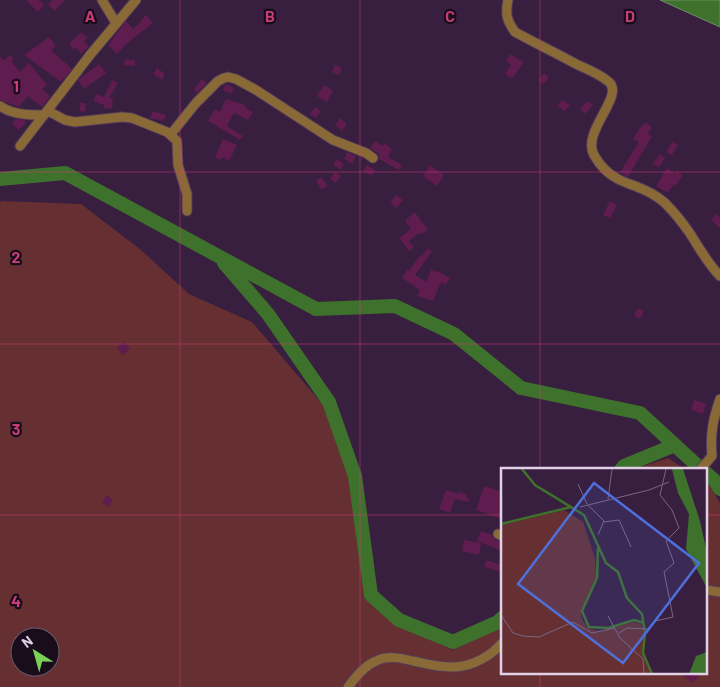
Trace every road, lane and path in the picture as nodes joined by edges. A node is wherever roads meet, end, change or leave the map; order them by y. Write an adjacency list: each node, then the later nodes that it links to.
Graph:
1 (102, 0): 4 (street)
2 (136, 0): 4 (street)
3 (508, 0): 11 (street)
4 (116, 23): 6 (street)
5 (0, 106): 6 (street)
6 (46, 113): 7 (street); 8 (street)
7 (171, 134): 9 (street); 10 (street)
8 (20, 146)
9 (373, 158)
10 (187, 211)
11 (720, 276)
12 (720, 399): 13 (street)
13 (702, 468)
14 (501, 644): 15 (street)
15 (348, 687)

